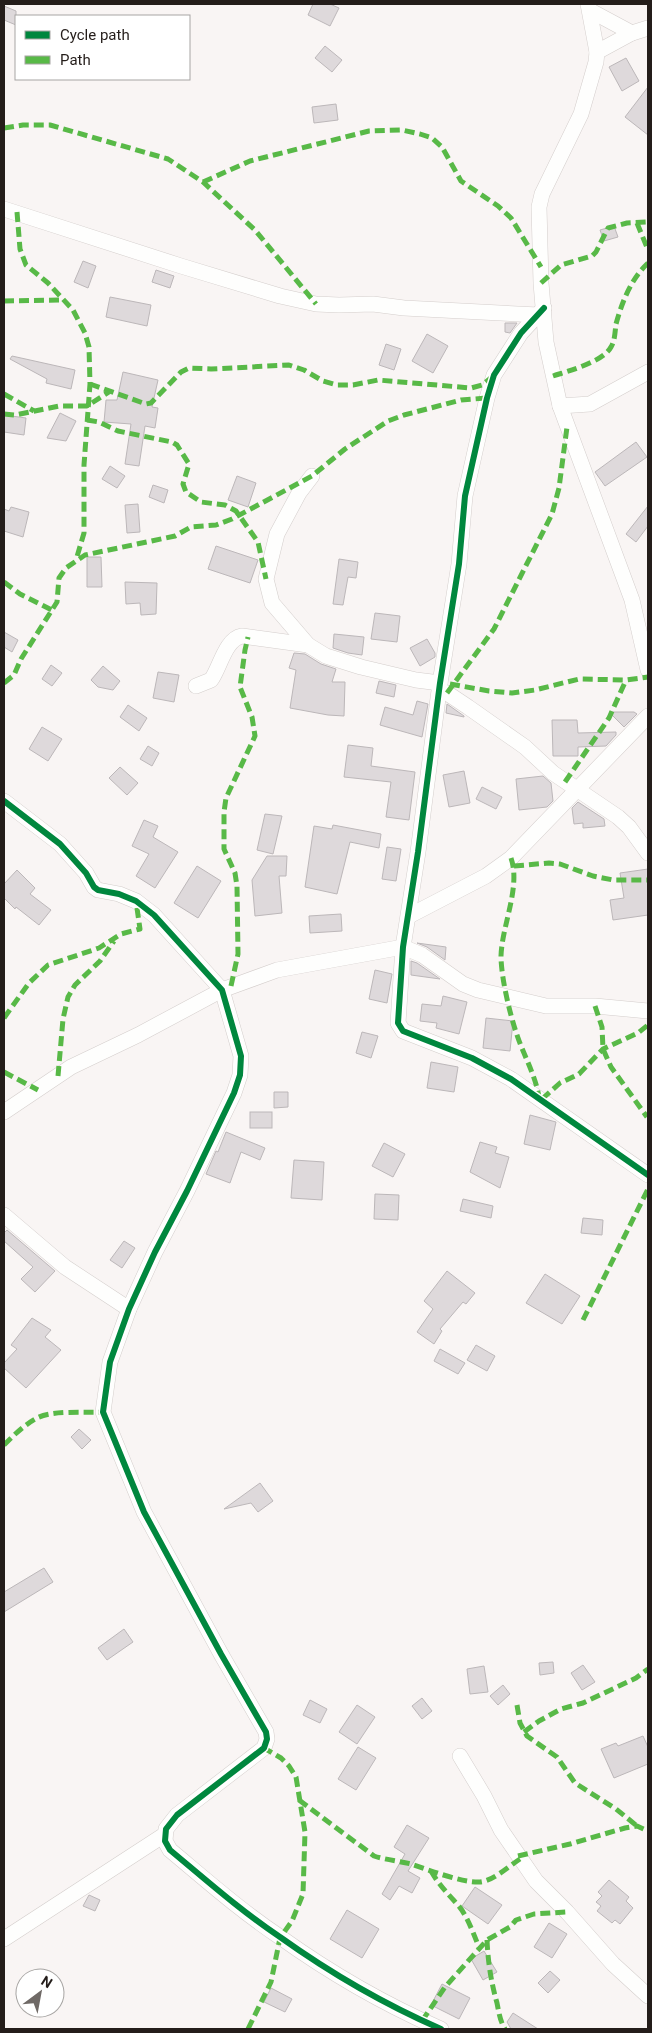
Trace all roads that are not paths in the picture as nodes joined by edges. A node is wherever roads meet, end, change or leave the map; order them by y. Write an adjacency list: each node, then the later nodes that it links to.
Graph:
1 (590, 7): 3 (street); 4 (street)
2 (648, 28): 3 (street)
3 (632, 33): 4 (street)
4 (597, 52): 6 (street)
5 (4, 209): 6 (street)
6 (541, 311): 9 (street); 15 (street)
7 (648, 372): 8 (street)
8 (590, 404): 9 (street); 10 (street)
9 (560, 406): 10 (street)
10 (567, 427): 13 (street)
11 (312, 476): 12 (street)
12 (308, 645): 14 (street); 15 (street)
13 (648, 670)
14 (196, 686)
15 (440, 687): 17 (street); 20 (street)
16 (648, 716): 17 (street)
17 (577, 791): 19 (street); 20 (street)
18 (4, 801): 22 (street)
19 (648, 852)
20 (409, 916): 21 (street)
21 (403, 947): 22 (street); 23 (street); 25 (street)
22 (222, 990): 24 (street); 27 (street)
23 (648, 1011)
24 (4, 1112)
25 (648, 1174)
26 (4, 1215): 27 (street)
27 (129, 1309): 29 (street)
28 (460, 1756): 31 (street)
29 (164, 1835): 30 (street); 32 (street)
30 (4, 1939)
31 (648, 1996)
32 (441, 2029)

